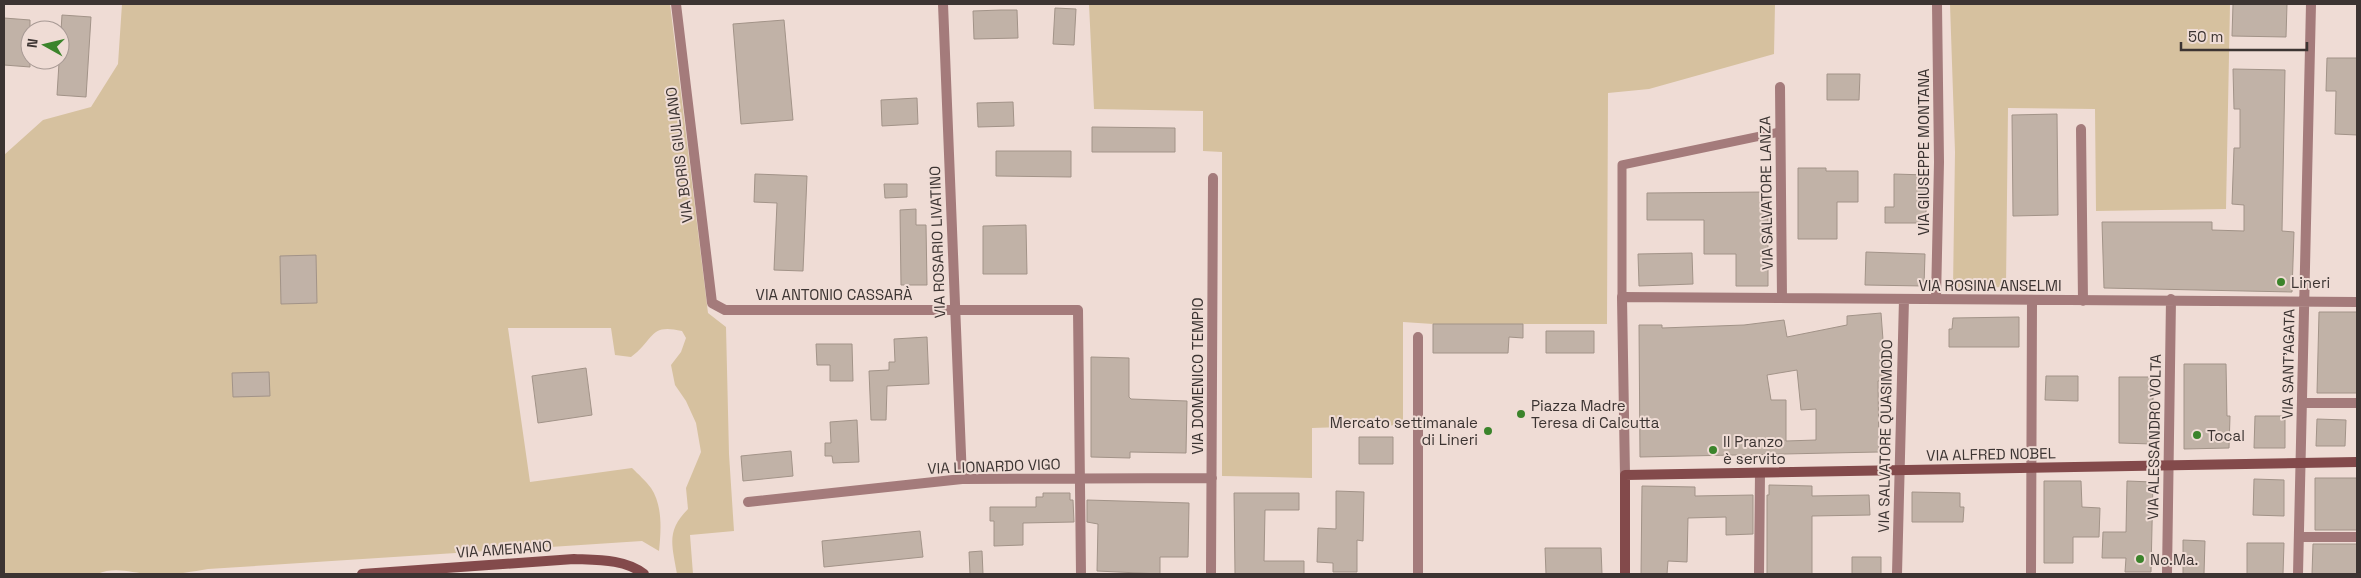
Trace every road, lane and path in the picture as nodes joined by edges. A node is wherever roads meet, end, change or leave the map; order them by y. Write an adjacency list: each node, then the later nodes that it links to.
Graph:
1 (676, 4): 18 (street, VIA BORIS GIULIANO)
2 (943, 4): 19 (street, VIA ROSARIO LIVATINO)
3 (1937, 4): 12 (street, VIA GIUSEPPE MONTANA)
4 (2311, 4): 16 (street, VIA SANT'AGATA)
5 (1780, 87): 7 (street, VIA SALVATORE LANZA)
6 (2081, 129): 15 (street)
7 (1780, 132): 9 (lane); 10 (street, VIA SALVATORE LANZA)
8 (1213, 178): 31 (street, VIA DOMENICO TEMPIO)
9 (1622, 297): 10 (street, VIA ROSINA ANSELMI); 29 (street)
10 (1782, 298): 11 (street, VIA ROSINA ANSELMI)
11 (1904, 299): 12 (street, VIA ROSINA ANSELMI); 27 (street, VIA SALVATORE QUASIMODO)
12 (1936, 299): 14 (street, VIA ROSINA ANSELMI)
13 (2170, 299): 15 (street, VIA ROSINA ANSELMI); 16 (street, VIA ROSINA ANSELMI); 25 (street, VIA ALESSANDRO VOLTA)
14 (2032, 300): 15 (street, VIA ROSINA ANSELMI); 26 (street)
15 (2083, 301)
16 (2304, 301): 17 (street, VIA ROSINA ANSELMI); 21 (street, VIA SANT'AGATA)
17 (2357, 302)
18 (712, 303): 19 (street, VIA ANTONIO CASSARÀ)
19 (954, 308): 30 (street, VIA ANTONIO CASSARÀ); 32 (street, VIA ROSARIO LIVATINO)
20 (1418, 337): 40 (street)
21 (2302, 403): 22 (street); 24 (street, VIA SANT'AGATA)
22 (2357, 403)
23 (2357, 462): 24 (main road, VIA ALFRED NOBEL)
24 (2300, 463): 25 (main road, VIA ALFRED NOBEL); 34 (street, VIA SANT'AGATA)
25 (2168, 466): 26 (main road, VIA ALFRED NOBEL); 45 (street, VIA ALESSANDRO VOLTA)
26 (2031, 468): 27 (main road, VIA ALFRED NOBEL); 44 (street)
27 (1900, 470): 28 (main road, VIA ALFRED NOBEL); 43 (street, VIA SALVATORE QUASIMODO)
28 (1760, 472): 29 (main road, VIA ALFRED NOBEL); 42 (street)
29 (1625, 475): 41 (main road)
30 (1080, 478): 31 (street, VIA LIONARDO VIGO); 32 (street, VIA LIONARDO VIGO); 38 (street)
31 (1212, 478): 39 (street, VIA DOMENICO TEMPIO)
32 (962, 479): 33 (street, VIA LIONARDO VIGO)
33 (748, 502)
34 (2299, 537): 35 (street); 46 (street, VIA SANT'AGATA)
35 (2357, 537)
36 (362, 574): 37 (main road, VIA AMENANO)
37 (644, 574)
38 (1081, 574)
39 (1211, 574)
40 (1418, 574)
41 (1625, 574)
42 (1759, 574)
43 (1897, 574)
44 (2031, 574)
45 (2167, 574)
46 (2298, 574)

